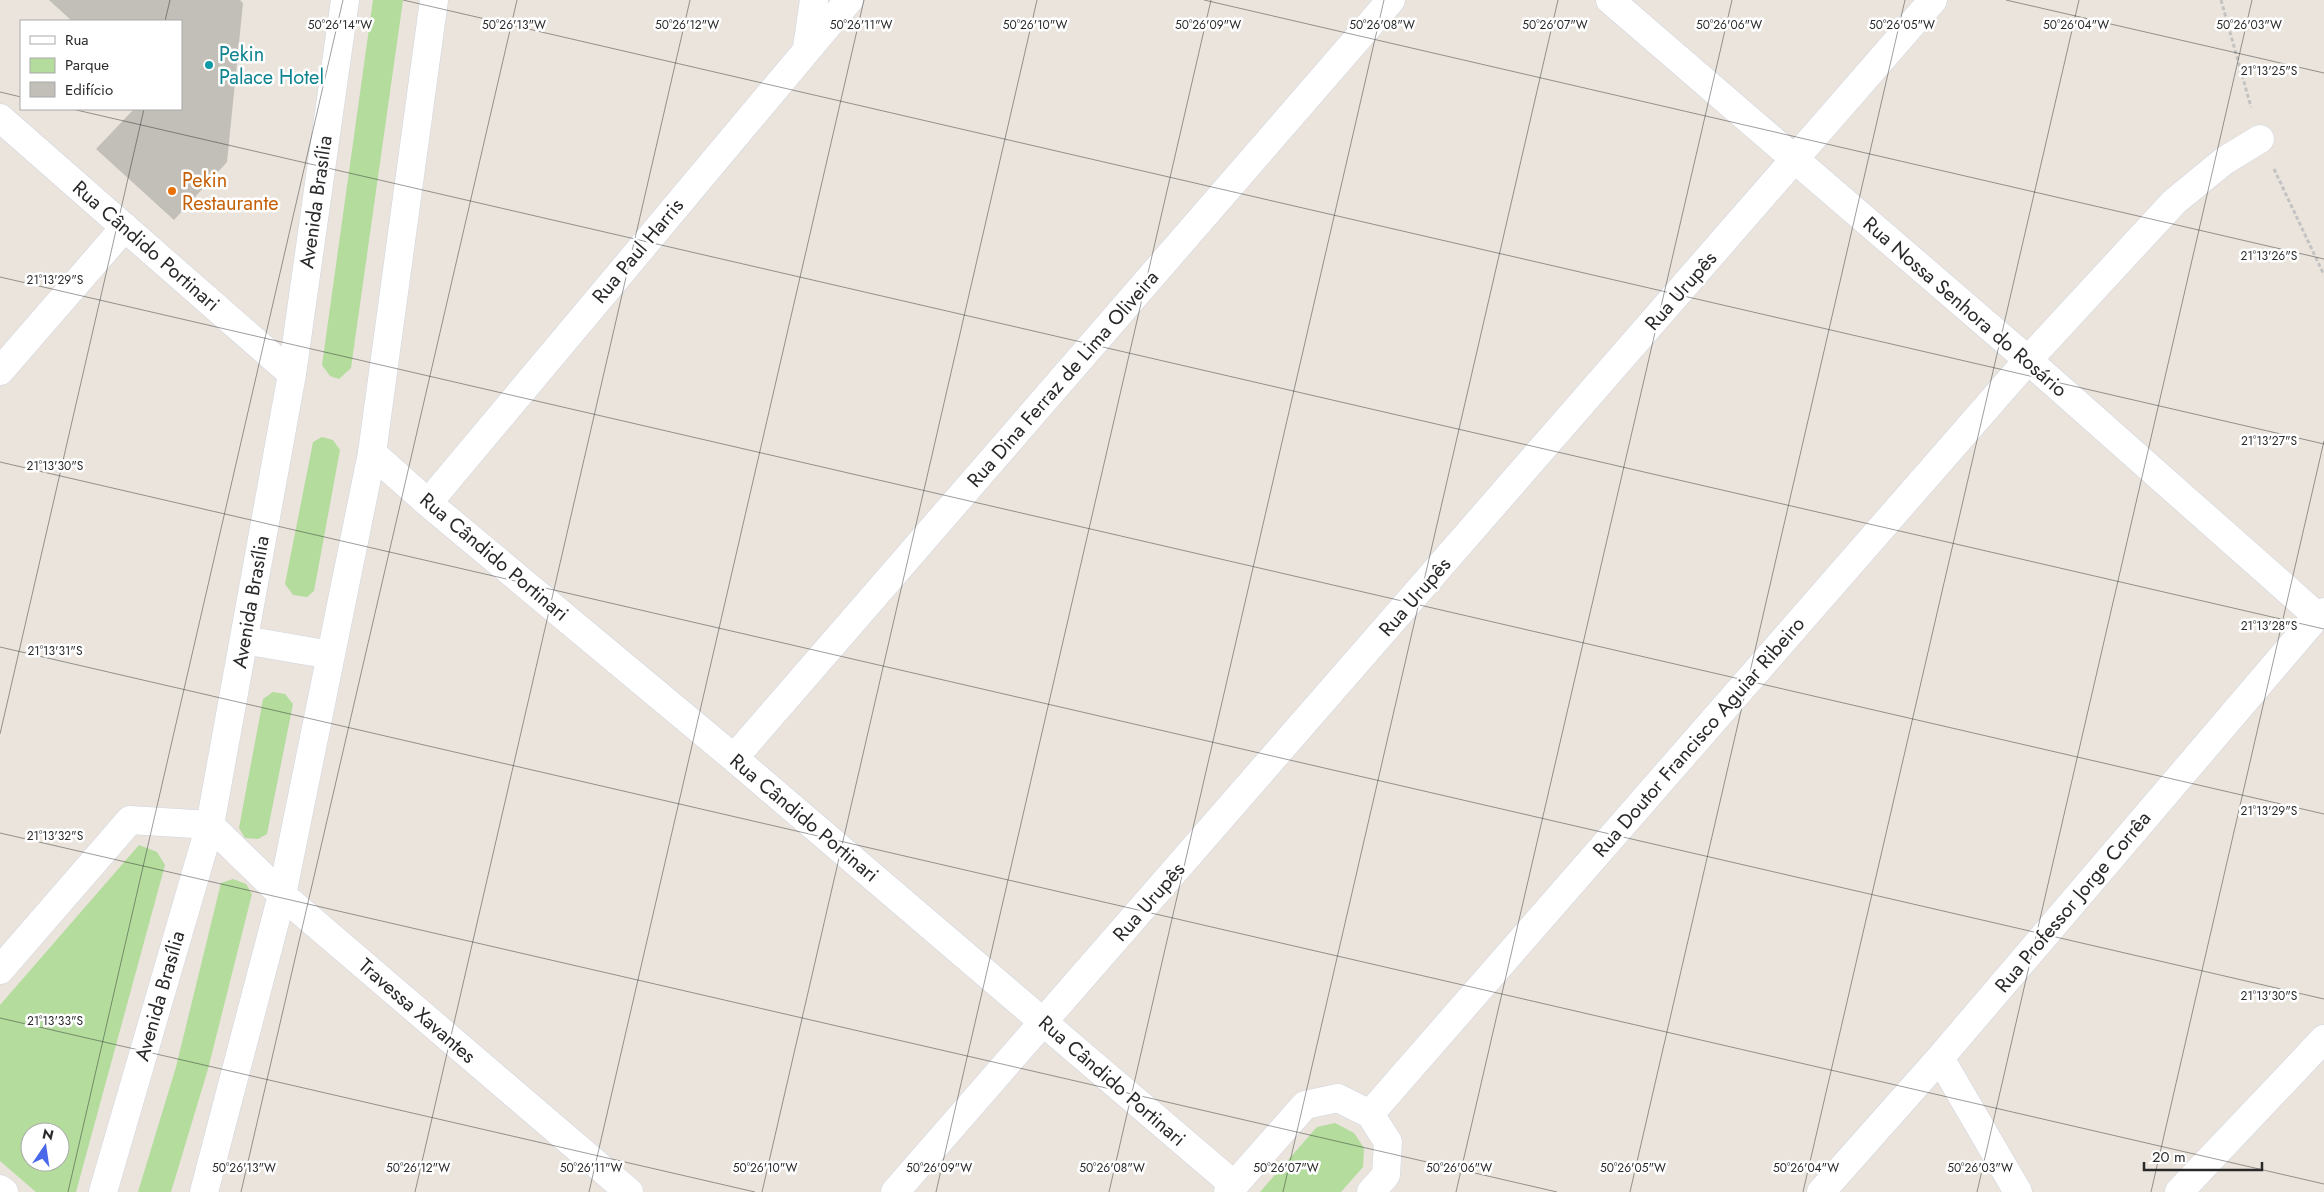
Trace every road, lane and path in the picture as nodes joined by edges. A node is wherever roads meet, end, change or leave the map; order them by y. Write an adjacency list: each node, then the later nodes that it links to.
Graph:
1 (345, 0): 15 (street, Avenida Brasília)
2 (434, 0): 16 (street)
3 (814, 0): 8 (street)
4 (849, 0): 8 (street, Rua Paul Harris)
5 (1391, 0): 21 (street, Rua Dina Ferraz de Lima Oliveira)
6 (1610, 0): 11 (street, Rua Nossa Senhora do Rosário)
7 (1933, 0): 11 (street, Rua Urupês)
8 (807, 48): 17 (street, Rua Paul Harris)
9 (0, 118): 12 (street, Rua Cândido Portinari)
10 (2260, 138): 13 (street, Rua Doutor Francisco Aguiar Ribeiro)
11 (1795, 160): 13 (street, Rua Nossa Senhora do Rosário); 25 (street, Rua Urupês)
12 (125, 227): 14 (street); 15 (street, Rua Cândido Portinari)
13 (2028, 360): 18 (street, Rua Nossa Senhora do Rosário); 28 (street, Rua Doutor Francisco Aguiar Ribeiro)
14 (0, 372)
15 (292, 374): 19 (street, Avenida Brasília)
16 (372, 453): 17 (street, Rua Cândido Portinari); 20 (street)
17 (428, 503): 21 (street, Rua Cândido Portinari)
18 (2321, 614): 27 (street, Rua Professor Jorge Corrêa)
19 (244, 640): 20 (street); 22 (street, Avenida Brasília)
20 (331, 656): 23 (street)
21 (734, 758): 25 (street, Rua Cândido Portinari)
22 (210, 825): 23 (street, Travessa Xavantes); 24 (street); 32 (street, Avenida Brasília)
23 (282, 894): 33 (street); 34 (street, Travessa Xavantes)
24 (0, 970)
25 (1044, 1022): 30 (street, Rua Cândido Portinari); 35 (street, Rua Urupês)
26 (2324, 1039): 39 (street)
27 (1940, 1058): 37 (street, Rua Professor Jorge Corrêa); 38 (street)
28 (1370, 1114): 30 (street); 36 (street)
29 (0, 1189): 31 (street)
30 (1231, 1189)
31 (4, 1192)
32 (103, 1192)
33 (204, 1192)
34 (629, 1192)
35 (895, 1192)
36 (1371, 1192)
37 (1821, 1192)
38 (2018, 1192)
39 (2179, 1192)

